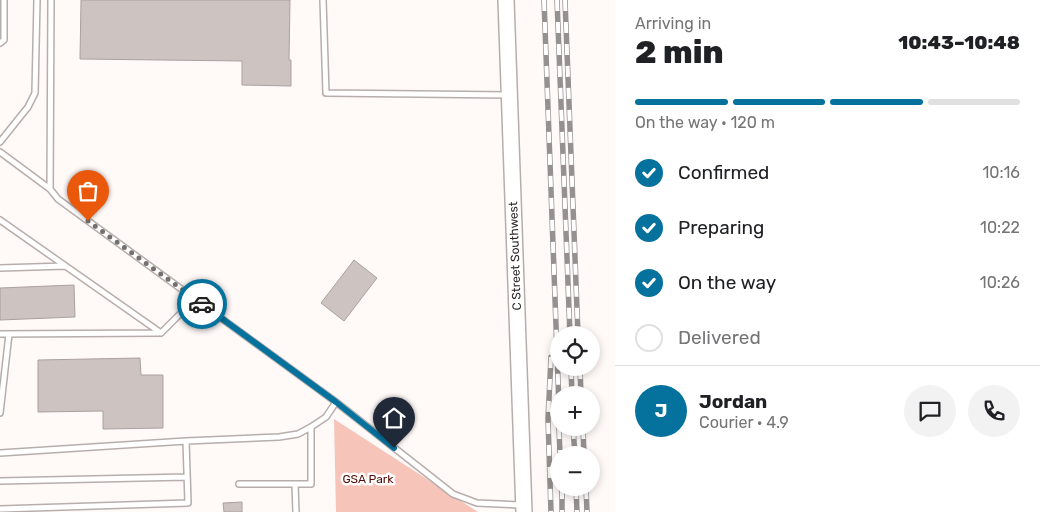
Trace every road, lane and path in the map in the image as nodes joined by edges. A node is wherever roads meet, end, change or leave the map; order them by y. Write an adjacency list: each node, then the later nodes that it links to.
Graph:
1 (4, 0): 6 (lane)
2 (37, 0): 8 (lane)
3 (51, 0): 10 (lane)
4 (323, 0): 7 (lane)
5 (506, 0): 7 (main road, C Street Southwest)
6 (0, 43)
7 (509, 95): 28 (main road, C Street Southwest)
8 (0, 142)
9 (0, 152): 10 (lane)
10 (50, 189): 14 (lane)
11 (0, 220): 12 (lane)
12 (66, 266): 13 (lane); 15 (lane)
13 (0, 268)
14 (195, 299): 15 (lane); 18 (lane)
15 (161, 333): 17 (lane)
16 (0, 334): 17 (lane)
17 (9, 334): 19 (lane)
18 (336, 402): 20 (lane); 28 (lane)
19 (0, 413)
20 (311, 427): 21 (lane); 26 (lane)
21 (186, 441): 22 (lane); 23 (lane)
22 (0, 453)
23 (187, 477): 24 (lane); 27 (lane)
24 (0, 481)
25 (239, 484): 26 (lane)
26 (295, 484): 29 (lane)
27 (0, 509)
28 (524, 509)
29 (296, 512)

